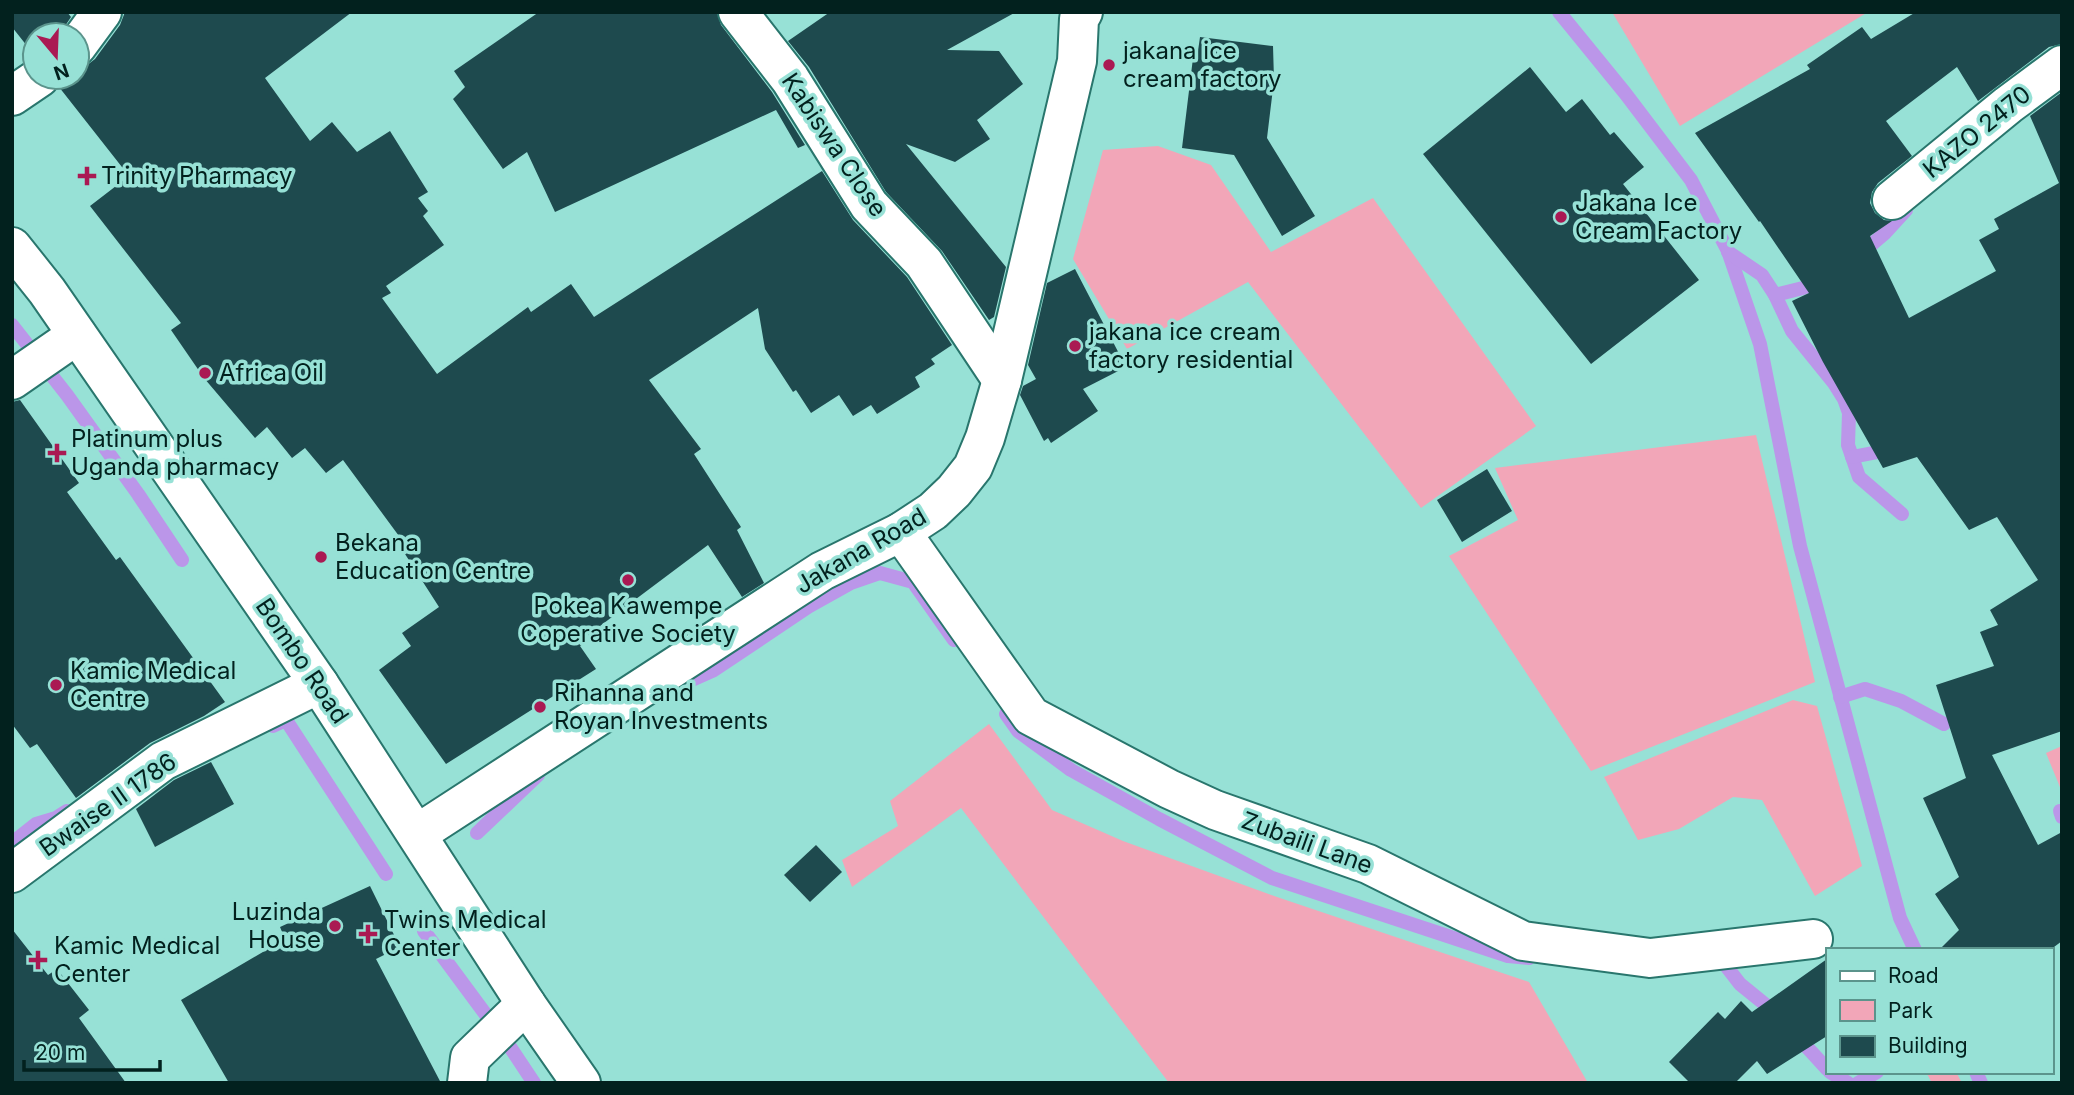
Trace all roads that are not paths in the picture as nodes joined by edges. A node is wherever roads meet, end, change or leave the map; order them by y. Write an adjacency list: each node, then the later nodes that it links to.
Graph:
1 (102, 12): 4 (street)
2 (738, 12): 10 (street, Kabiswa Close)
3 (1079, 15): 10 (street, Jakana Road)
4 (91, 27)
5 (2062, 65): 6 (street, KAZO 2470)
6 (1892, 200)
7 (12, 247): 8 (street, Bombo Road)
8 (78, 335): 9 (street); 12 (street, Bombo Road)
9 (12, 380)
10 (1002, 380): 11 (street, Jakana Road)
11 (901, 532): 13 (street, Jakana Road); 15 (street, Zubaili Lane)
12 (318, 684): 13 (street, Bombo Road); 14 (street, Bwaise II 1786)
13 (417, 834): 16 (street, Bombo Road)
14 (12, 873)
15 (1813, 939)
16 (526, 1004): 17 (street); 18 (street, Bombo Road)
17 (467, 1083)
18 (581, 1083)

